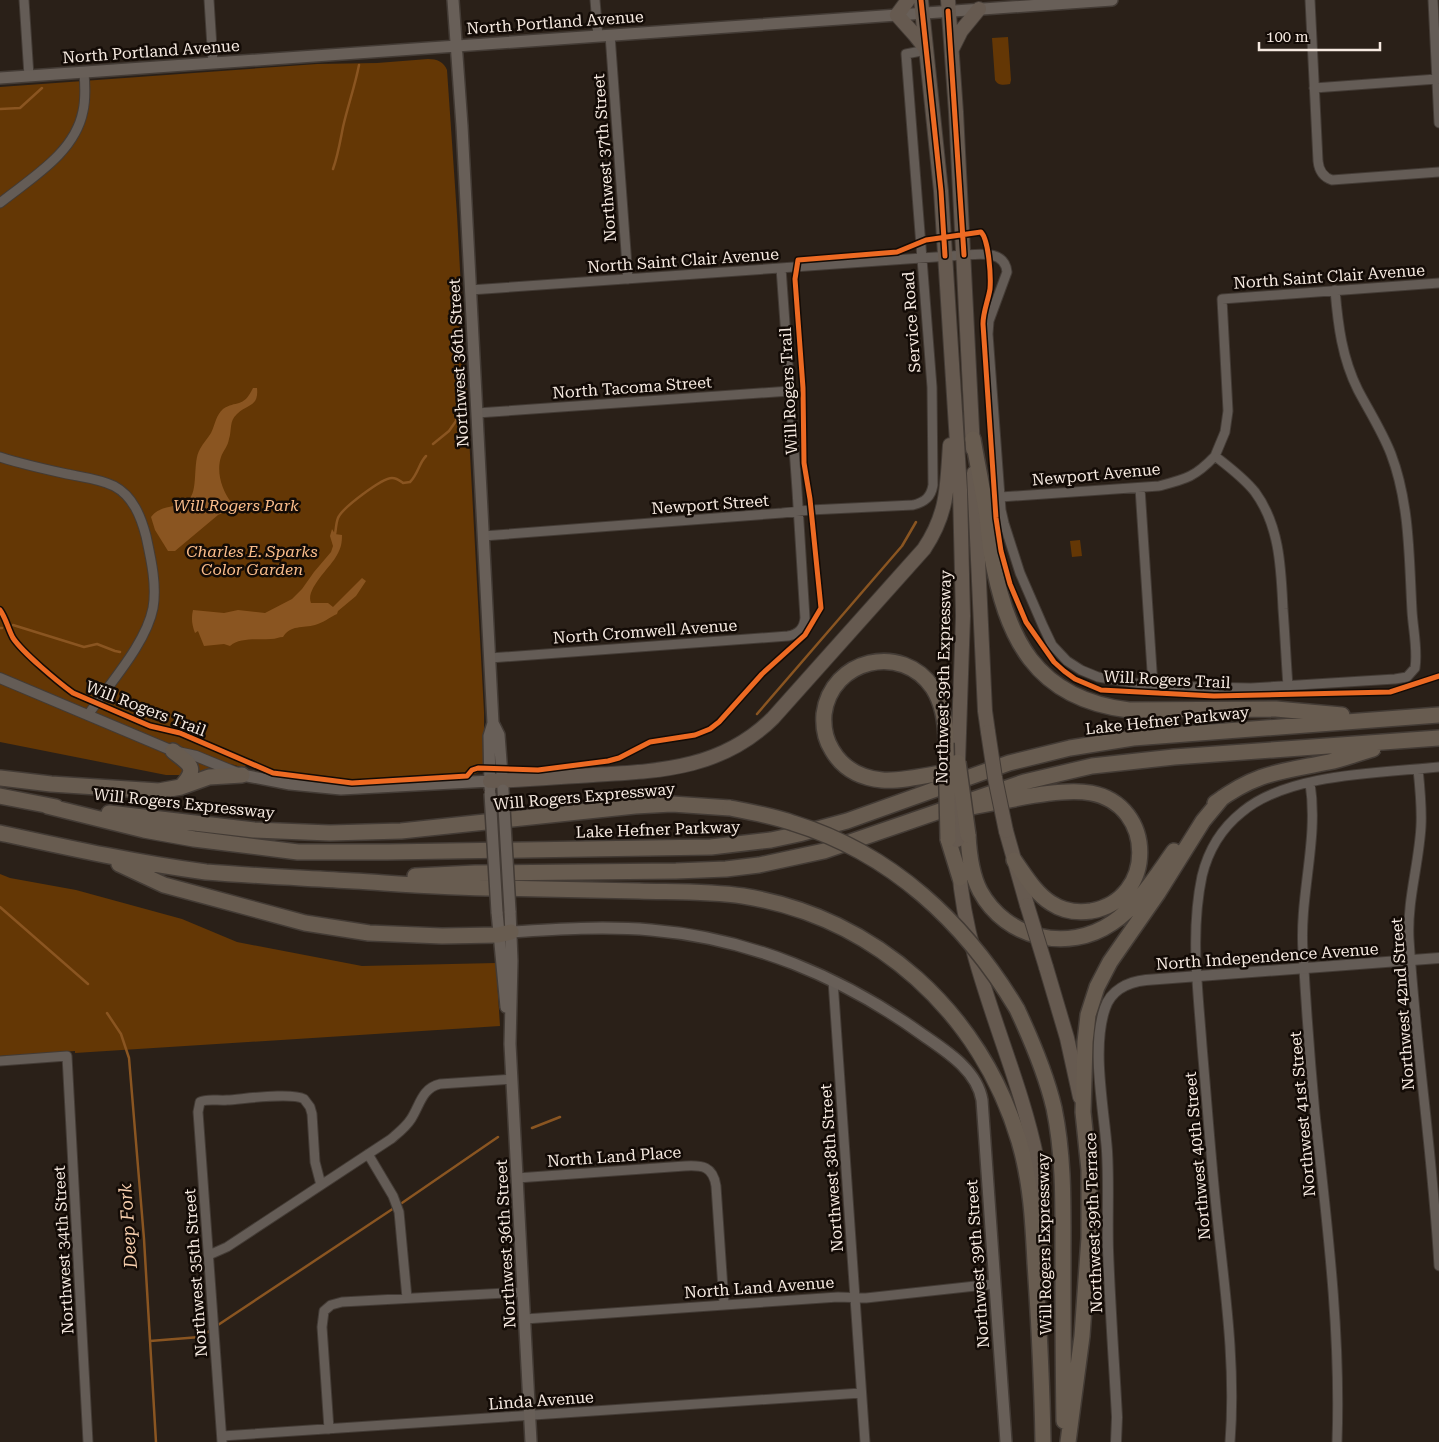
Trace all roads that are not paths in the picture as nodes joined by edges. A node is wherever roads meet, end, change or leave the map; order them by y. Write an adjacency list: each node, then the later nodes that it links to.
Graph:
1 (24, 0): 21 (street)
2 (209, 0): 19 (street)
3 (453, 0): 16 (main road, Northwest 36th Street)
4 (595, 0): 15 (street)
5 (908, 0): 13 (highway)
6 (1112, 0): 9 (main road, North Portland Avenue)
7 (1310, 0): 24 (street)
8 (1433, 0): 23 (street)
9 (1061, 2): 12 (main road, North Portland Avenue)
10 (922, 6): 11 (main road, North Portland Avenue); 13 (main road, North Portland Avenue); 17 (highway, Northwest 39th Expressway)
11 (948, 6): 12 (main road, North Portland Avenue); 18 (highway, Northwest 39th Expressway)
12 (979, 9): 18 (highway)
13 (897, 15): 14 (main road, North Portland Avenue); 17 (highway)
14 (610, 35): 15 (main road, North Portland Avenue); 32 (street, Northwest 37th Street)
15 (598, 36): 16 (main road, North Portland Avenue)
16 (457, 46): 19 (main road, North Portland Avenue); 34 (main road, Northwest 36th Street)
17 (926, 50): 29 (highway, Northwest 39th Expressway); 30 (street, Service Road)
18 (951, 50): 28 (highway, Northwest 39th Expressway)
19 (213, 63): 20 (main road, North Portland Avenue)
20 (84, 72): 21 (main road, North Portland Avenue); 27 (street)
21 (29, 76): 22 (main road, North Portland Avenue)
22 (0, 78)
23 (1437, 80): 24 (street); 25 (street)
24 (1314, 88): 26 (street)
25 (1439, 123)
26 (1439, 172)
27 (0, 203)
28 (964, 255): 29 (street, North Saint Clair Avenue); 39 (highway, Northwest 39th Expressway); 44 (street, North Saint Clair Avenue)
29 (945, 256): 30 (street, North Saint Clair Avenue); 36 (highway, Northwest 39th Expressway)
30 (922, 258): 31 (street, North Saint Clair Avenue); 43 (street, Service Road)
31 (781, 268): 32 (street, North Saint Clair Avenue); 37 (street)
32 (628, 279): 34 (street, North Saint Clair Avenue)
33 (1439, 283): 35 (street, North Saint Clair Avenue)
34 (470, 290): 38 (main road, Northwest 36th Street)
35 (1335, 290): 40 (street, North Saint Clair Avenue); 50 (street)
36 (954, 389): 56 (highway, Northwest 39th Expressway); 65 (highway)
37 (790, 391): 38 (street, North Tacoma Street); 45 (street)
38 (476, 413): 46 (main road, Northwest 36th Street)
39 (973, 439): 53 (highway); 74 (highway, Northwest 39th Expressway, bridge)
40 (1215, 456): 42 (street, Newport Avenue); 50 (street)
41 (0, 457): 51 (street)
42 (1140, 488): 44 (street, Newport Avenue); 49 (street)
43 (932, 489): 45 (street, Newport Street)
44 (1001, 497): 49 (street)
45 (798, 511): 46 (street, Newport Street); 47 (street, North Cromwell Avenue)
46 (483, 536): 47 (main road, Northwest 36th Street)
47 (490, 658): 65 (main road, Northwest 36th Street)
48 (0, 678): 51 (street)
49 (1153, 686): 50 (street)
50 (1288, 686)
51 (88, 715): 57 (street)
52 (1439, 716): 53 (highway, Lake Hefner Parkway)
53 (1383, 720): 59 (highway, Lake Hefner Parkway)
54 (1439, 738): 55 (highway)
55 (1400, 740): 68 (highway); 70 (highway)
56 (953, 741): 58 (highway, Northwest 39th Expressway); 59 (highway); 72 (highway, bridge)
57 (173, 751): 62 (street); 66 (highway)
58 (958, 762): 72 (highway, bridge)
59 (1009, 763): 69 (highway, Lake Hefner Parkway)
60 (1439, 767): 61 (street, Northwest 40th Street)
61 (1418, 769): 64 (street, Northwest 40th Street); 79 (street, Northwest 42nd Street)
62 (242, 774): 65 (main road); 66 (highway)
63 (0, 778): 66 (highway)
64 (1310, 783): 80 (street, Northwest 41st Street); 81 (street, Northwest 40th Street)
65 (496, 786): 77 (main road, Northwest 36th Street, bridge); 77 (main road, Northwest 36th Street, bridge)
66 (181, 787)
67 (0, 796): 69 (highway, Will Rogers Expressway)
68 (1222, 798): 72 (highway); 86 (highway)
69 (47, 806): 109 (highway, Will Rogers Expressway, bridge)
70 (932, 814): 74 (highway); 76 (highway)
71 (0, 833): 73 (highway, Will Rogers Expressway)
72 (958, 838): 75 (highway)
73 (97, 854): 76 (highway, Will Rogers Expressway); 77 (highway)
74 (1014, 860): 86 (highway, Northwest 39th Expressway, bridge)
75 (960, 878): 99 (highway)
76 (328, 880): 99 (highway, Will Rogers Expressway)
77 (505, 934): 82 (main road); 85 (main road, Northwest 36th Street)
78 (1439, 958): 79 (street, North Independence Avenue)
79 (1411, 960): 80 (street, North Independence Avenue); 91 (street, Northwest 42nd Street)
80 (1304, 969): 81 (street, North Independence Avenue); 114 (street, Northwest 41st Street)
81 (1196, 976): 83 (street, North Independence Avenue); 113 (street, Northwest 40th Street)
82 (833, 981): 92 (main road, Northwest 39th Street); 94 (street, Northwest 38th Street)
83 (1106, 1005): 112 (street, Northwest 39th Terrace)
84 (0, 1061): 104 (street, Northwest 34th Street)
85 (512, 1079): 87 (street); 88 (main road, Northwest 36th Street)
86 (1083, 1112): 98 (highway)
87 (368, 1154): 89 (street); 95 (street)
88 (517, 1178): 93 (main road, Northwest 36th Street); 96 (street, North Land Place)
89 (321, 1185): 90 (street); 90 (street, Northwest 35th Street)
90 (209, 1255): 103 (street, Northwest 35th Street)
91 (1439, 1266)
92 (994, 1284): 94 (street, North Land Avenue); 107 (main road, Northwest 39th Street)
93 (524, 1292): 95 (street); 97 (main road, Northwest 36th Street)
94 (855, 1297): 96 (street, North Land Avenue); 100 (street, Northwest 38th Street)
95 (407, 1298): 102 (street)
96 (724, 1304): 97 (street, North Land Avenue)
97 (525, 1319): 101 (main road, Northwest 36th Street)
98 (1082, 1336): 110 (highway); 111 (highway)
99 (1041, 1346): 108 (highway, Will Rogers Expressway)
100 (861, 1393): 101 (street, Linda Avenue); 106 (street, Northwest 38th Street)
101 (530, 1416): 102 (street, Linda Avenue); 105 (main road, Northwest 36th Street)
102 (329, 1429): 103 (street, Linda Avenue)
103 (222, 1439)
104 (88, 1442)
105 (531, 1442)
106 (865, 1442)
107 (1006, 1442)
108 (1043, 1442)
109 (1064, 1442)
110 (1068, 1442)
111 (1078, 1442)
112 (1116, 1442)
113 (1230, 1442)
114 (1337, 1442)

